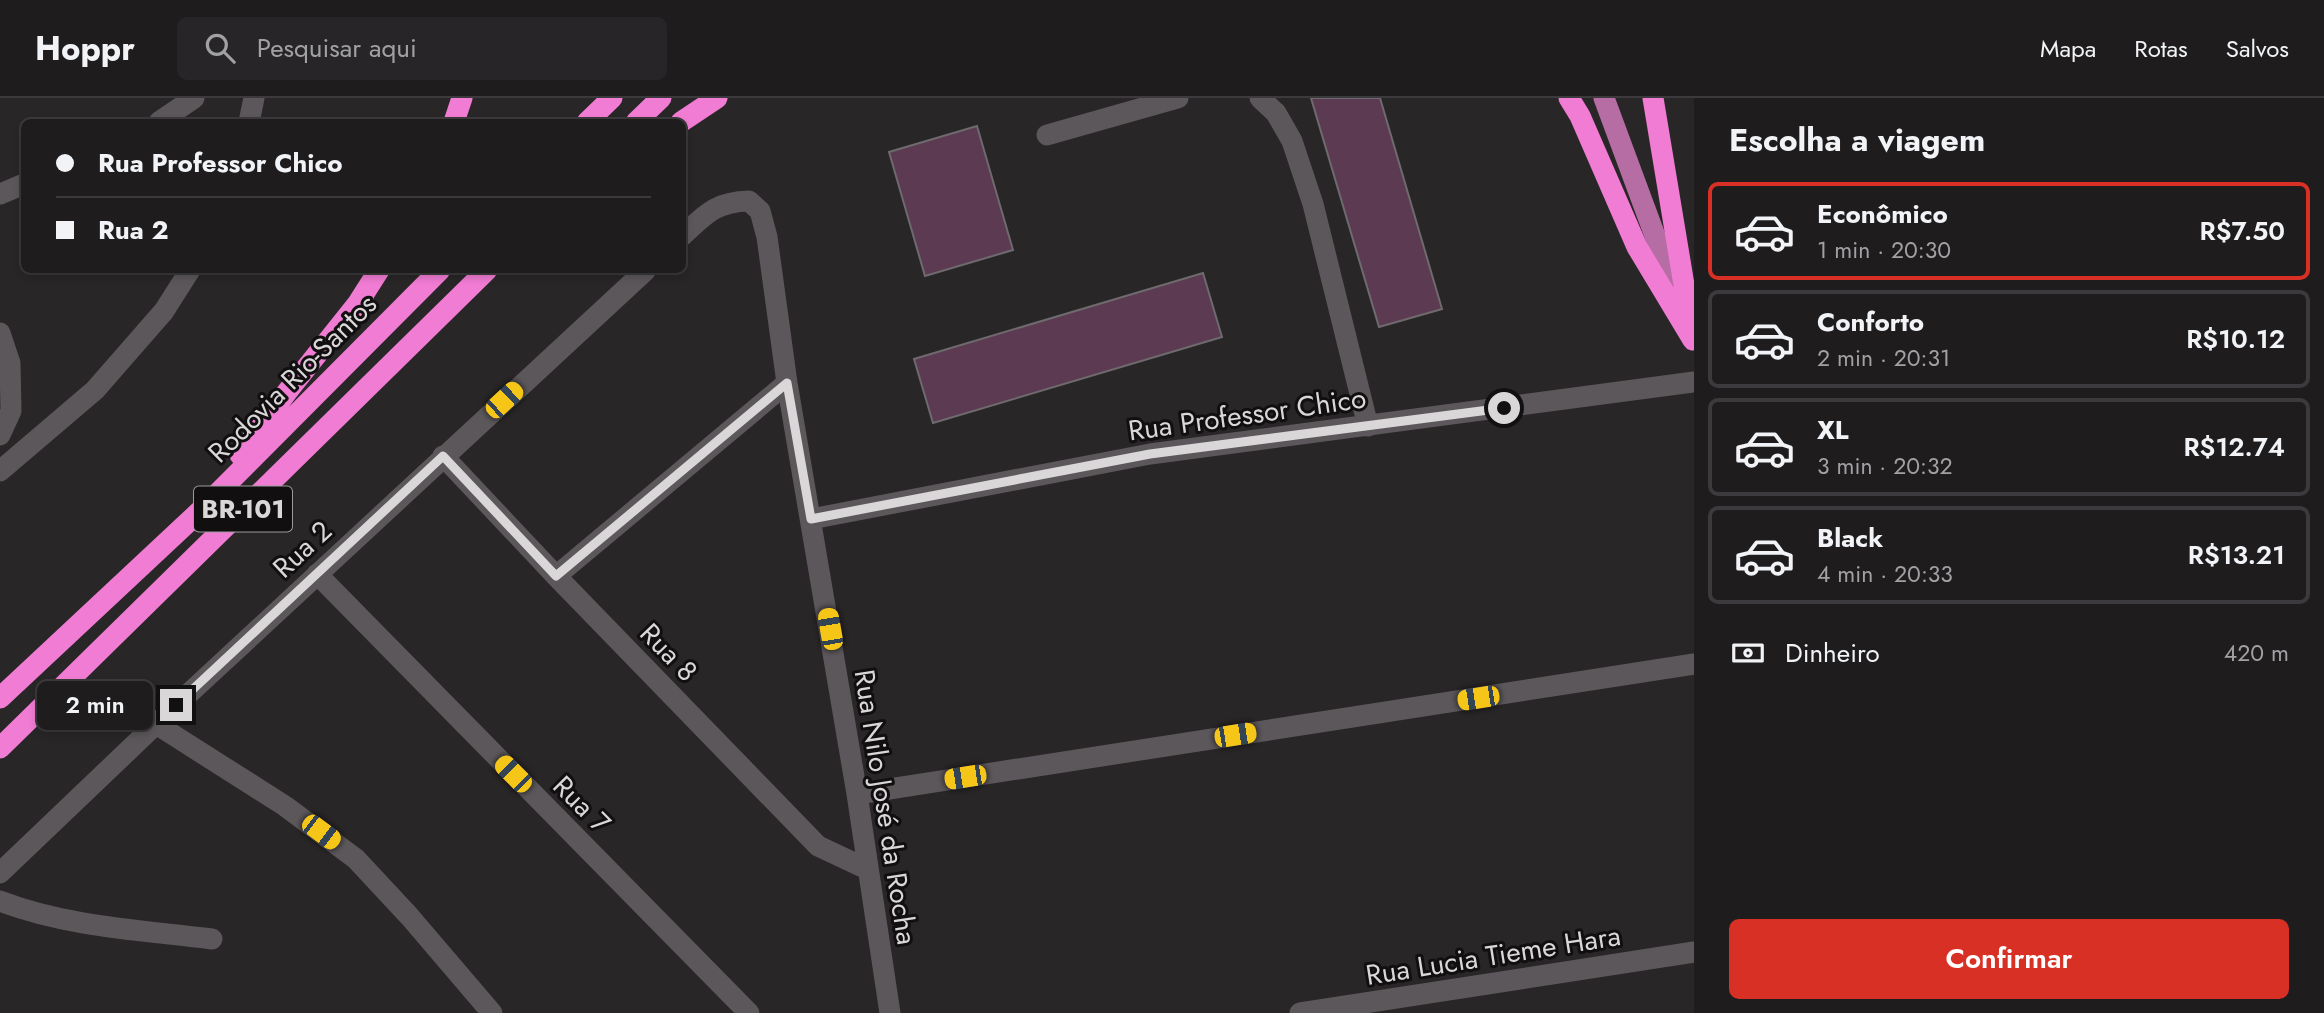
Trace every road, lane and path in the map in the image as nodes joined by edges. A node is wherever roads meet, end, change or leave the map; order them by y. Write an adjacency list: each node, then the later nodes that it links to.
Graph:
1 (194, 98): 12 (street)
2 (254, 98): 13 (street)
3 (462, 98): 14 (highway)
4 (612, 98): 15 (highway)
5 (661, 98): 16 (highway)
6 (717, 98): 17 (highway)
7 (1178, 98): 18 (street)
8 (1260, 98): 31 (street)
9 (1569, 98): 28 (highway)
10 (1604, 98): 28 (main road)
11 (1653, 98): 28 (highway)
12 (163, 119)
13 (250, 119)
14 (455, 119)
15 (590, 119)
16 (639, 119)
17 (686, 119)
18 (1047, 135)
19 (21, 185): 20 (street)
20 (0, 194)
21 (686, 232): 30 (street, Rua Nilo José da Rocha)
22 (188, 273): 34 (street)
23 (377, 273): 35 (highway)
24 (437, 273): 35 (highway, Rodovia Rio-Santos / BR-101)
25 (484, 273): 42 (highway, Rodovia Rio-Santos / BR-101)
26 (643, 273): 33 (street, Rua 2)
27 (0, 333): 32 (street)
28 (1694, 341)
29 (1694, 382): 31 (street, Rua Professor Chico)
30 (787, 383): 36 (street, Rua Nilo José da Rocha); 38 (street)
31 (1368, 426): 36 (street, Rua Professor Chico)
32 (0, 435)
33 (443, 456): 37 (street, Rua 2); 38 (street, Rua 8)
34 (0, 471)
35 (201, 510): 40 (highway, Rodovia Rio-Santos / BR-101)
36 (811, 519): 43 (street, Rua Nilo José da Rocha)
37 (317, 574): 41 (street, Rua 2); 50 (street, Rua 7)
38 (556, 576): 44 (street, Rua 8)
39 (1694, 664): 43 (street)
40 (0, 698)
41 (156, 724): 45 (street, Rua 2); 49 (street)
42 (0, 748)
43 (857, 794): 44 (street, Rua Nilo José da Rocha)
44 (867, 869): 51 (street, Rua Nilo José da Rocha)
45 (0, 873)
46 (0, 901): 47 (street)
47 (212, 939)
48 (1694, 952): 52 (street, Rua Lucia Tieme Hara)
49 (492, 1013)
50 (749, 1013)
51 (890, 1013)
52 (1300, 1013)

